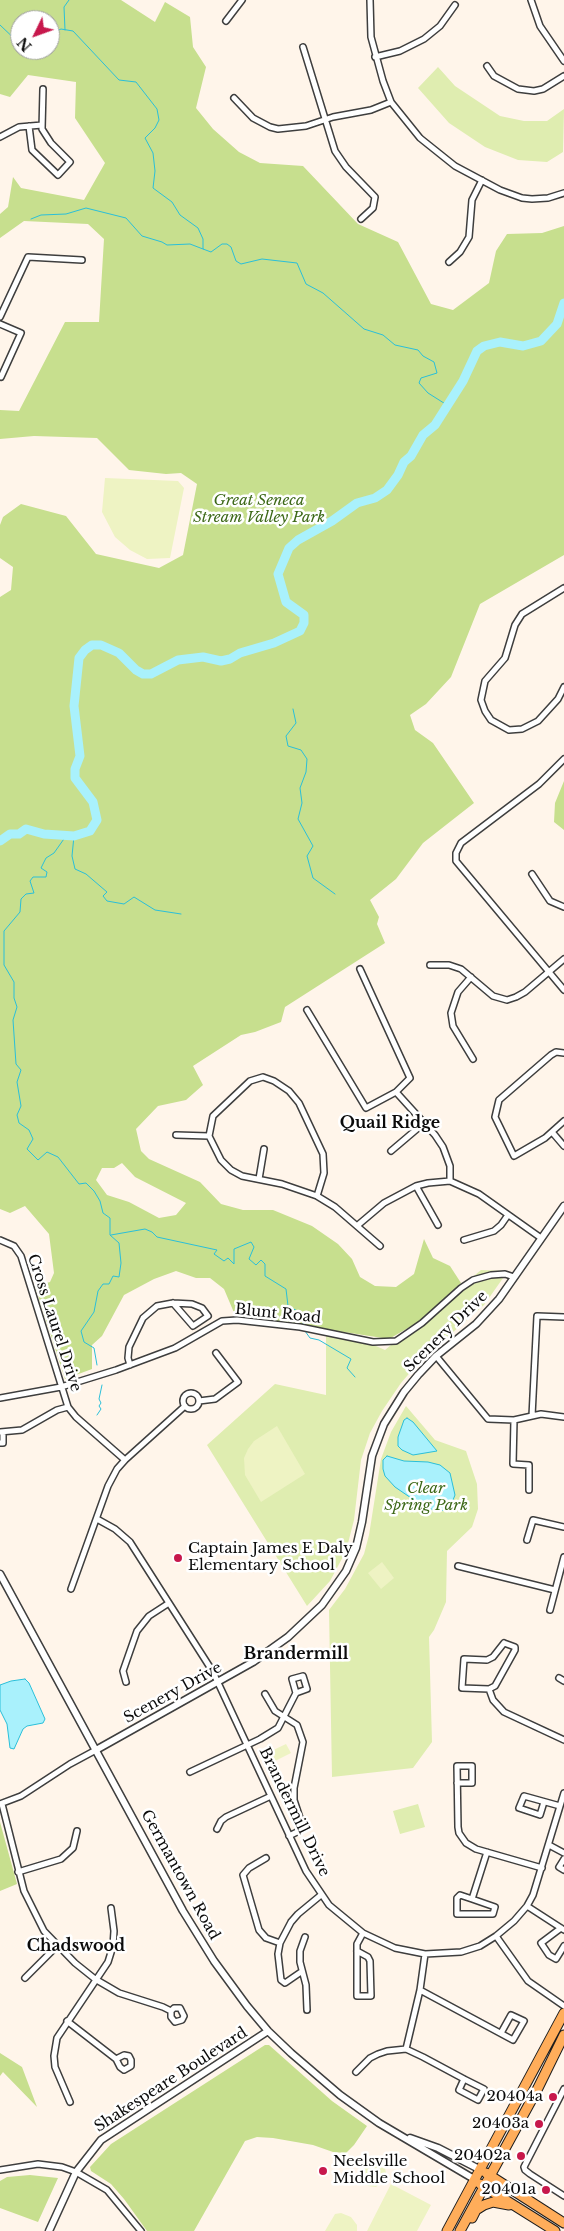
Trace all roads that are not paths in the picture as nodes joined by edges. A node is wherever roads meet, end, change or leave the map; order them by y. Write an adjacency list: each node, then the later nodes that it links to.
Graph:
1 (242, 0): 5 (street)
2 (370, 0): 7 (street)
3 (530, 0): 8 (street)
4 (455, 5): 7 (street)
5 (226, 22)
6 (303, 47): 14 (street)
7 (375, 57): 13 (street)
8 (564, 61)
9 (487, 66): 10 (street)
10 (564, 76)
11 (43, 89): 15 (street)
12 (234, 98): 14 (street)
13 (391, 102): 14 (street); 18 (street)
14 (325, 119): 20 (street)
15 (42, 125): 16 (street); 16 (street)
16 (29, 126): 17 (street)
17 (0, 138)
18 (482, 180): 19 (street); 22 (street)
19 (564, 192)
20 (361, 219)
21 (82, 260): 23 (street)
22 (450, 262)
23 (0, 317)
24 (0, 324): 25 (street)
25 (1, 377)
26 (564, 588): 27 (street)
27 (564, 687)
28 (564, 760): 34 (street)
29 (532, 874): 30 (street)
30 (564, 907)
31 (564, 959): 34 (street)
32 (430, 965): 35 (street)
33 (360, 969): 40 (street)
34 (548, 972): 35 (street); 36 (street)
35 (471, 977): 39 (street)
36 (564, 990)
37 (307, 1010): 40 (street)
38 (564, 1053): 43 (street)
39 (473, 1059)
40 (396, 1092): 42 (street)
41 (564, 1121): 43 (street)
42 (424, 1123): 48 (street); 50 (street)
43 (552, 1132): 46 (street)
44 (176, 1135): 45 (street)
45 (209, 1136): 49 (street); 52 (street)
46 (564, 1146)
47 (264, 1149): 49 (street)
48 (391, 1151)
49 (259, 1179): 52 (street)
50 (450, 1181): 51 (street); 54 (street)
51 (416, 1186): 55 (street); 56 (street)
52 (317, 1196): 55 (street)
53 (564, 1206): 57 (street, Scenery Drive)
54 (508, 1215): 57 (street); 59 (street)
55 (358, 1225): 60 (street)
56 (438, 1226)
57 (541, 1238): 61 (street, Scenery Drive)
58 (0, 1240): 67 (street, Cross Laurel Drive)
59 (464, 1240)
60 (380, 1246)
61 (514, 1278): 65 (street, Scenery Drive); 66 (street, Blunt Road)
62 (173, 1303): 62 (street); 66 (street)
63 (564, 1317): 72 (street)
64 (216, 1354): 69 (street)
65 (436, 1356): 74 (street); 90 (street, Scenery Drive)
66 (130, 1365): 67 (street, Blunt Road)
67 (61, 1386): 68 (street, Blunt Road); 71 (street, Cross Laurel Drive)
68 (0, 1398)
69 (199, 1401): 70 (street); 70 (street)
70 (185, 1406): 77 (street)
71 (68, 1407): 75 (street); 77 (street, Cross Laurel Drive)
72 (532, 1416): 73 (street); 74 (street)
73 (564, 1417)
74 (514, 1420): 78 (street)
75 (1, 1432): 76 (street)
76 (0, 1443)
77 (125, 1460): 79 (street)
78 (529, 1490)
79 (97, 1519): 85 (street); 87 (street, Brandermill Drive)
80 (564, 1527): 81 (street)
81 (527, 1540)
82 (564, 1557): 86 (street)
83 (458, 1566): 86 (street)
84 (0, 1574): 97 (street, Germantown Road)
85 (71, 1589)
86 (555, 1590): 88 (street)
87 (169, 1603): 89 (street); 90 (street, Brandermill Drive)
88 (550, 1610)
89 (126, 1682)
90 (218, 1683): 96 (street, Brandermill Drive); 97 (street, Scenery Drive)
91 (489, 1689): 91 (street); 95 (street)
92 (296, 1693): 94 (street)
93 (265, 1694): 94 (street)
94 (284, 1717): 96 (street); 107 (street)
95 (564, 1740)
96 (248, 1745): 98 (street); 101 (street, Brandermill Drive)
97 (96, 1750): 103 (street, Scenery Drive); 138 (street, Germantown Road)
98 (190, 1772)
99 (457, 1783): 99 (street); 109 (street)
100 (564, 1793): 104 (street, Brandermill Drive)
101 (271, 1796): 105 (street); 107 (street, Brandermill Drive)
102 (544, 1802): 102 (street); 104 (street)
103 (1, 1804): 115 (street)
104 (560, 1806): 108 (street, Brandermill Drive)
105 (217, 1829)
106 (77, 1831): 115 (street)
107 (289, 1836): 116 (street, Brandermill Drive)
108 (548, 1846): 110 (street); 113 (street, Brandermill Drive)
109 (487, 1852): 113 (street); 117 (street)
110 (564, 1853)
111 (266, 1858): 124 (street)
112 (564, 1859): 114 (street)
113 (542, 1868): 118 (street, Brandermill Drive)
114 (564, 1870)
115 (18, 1872): 125 (street)
116 (321, 1895): 121 (street, Brandermill Drive); 124 (street)
117 (472, 1898): 117 (street)
118 (527, 1906): 120 (street); 123 (street, Brandermill Drive)
119 (111, 1908): 131 (street)
120 (562, 1929): 126 (street)
121 (363, 1933): 127 (street); 128 (street, Brandermill Drive)
122 (305, 1936): 129 (street)
123 (496, 1936): 128 (street, Brandermill Drive); 133 (street)
124 (280, 1943): 129 (street)
125 (57, 1946): 130 (street); 131 (street)
126 (564, 1946)
127 (357, 1950): 127 (street)
128 (425, 1954): 132 (street)
129 (301, 1972): 134 (street)
130 (25, 1978)
131 (95, 1979): 135 (street); 137 (street)
132 (420, 1990): 139 (street); 141 (street)
133 (564, 2006)
134 (306, 2010)
135 (171, 2011)
136 (564, 2013): 148 (main road)
137 (67, 2021): 142 (street); 146 (street)
138 (268, 2031): 147 (street, Germantown Road); 150 (street, Shakespeare Boulevard)
139 (501, 2034): 139 (street)
140 (564, 2035): 151 (main road)
141 (406, 2049): 143 (street); 144 (street)
142 (116, 2059)
143 (356, 2072)
144 (464, 2079): 144 (street)
145 (564, 2089): 154 (street)
146 (70, 2102)
147 (402, 2135): 148 (street, Germantown Road); 152 (street, Germantown Road)
148 (479, 2169): 151 (main road, Germantown Road); 152 (main road)
149 (0, 2170): 150 (street)
150 (76, 2172): 157 (street, Shakespeare Boulevard); 158 (street)
151 (490, 2176): 153 (main road); 156 (main road, Germantown Road)
152 (474, 2179): 153 (main road, Germantown Road); 159 (main road)
153 (484, 2186): 155 (main road, Germantown Road); 160 (main road)
154 (564, 2196)
155 (518, 2208): 160 (main road); 161 (main road, Germantown Road)
156 (564, 2223)
157 (49, 2231)
158 (141, 2231)
159 (447, 2231)
160 (460, 2231)
161 (555, 2231)

